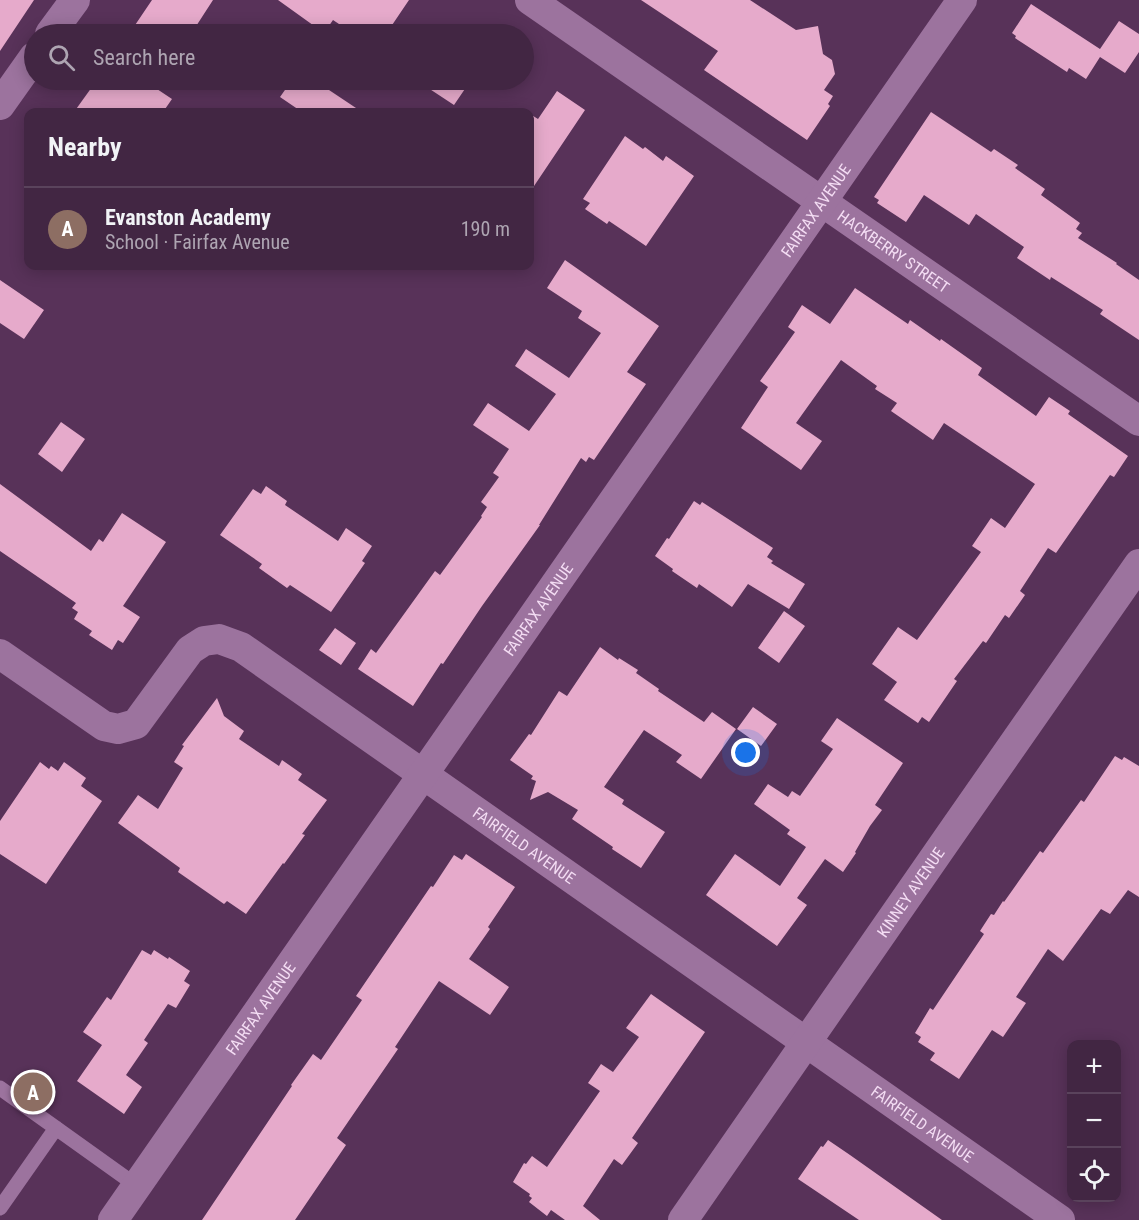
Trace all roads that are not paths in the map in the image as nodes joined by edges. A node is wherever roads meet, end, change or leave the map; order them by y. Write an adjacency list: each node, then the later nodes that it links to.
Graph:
1 (75, 0): 4 (street)
2 (530, 0): 7 (street, HACKBERRY STREET)
3 (962, 0): 7 (street, FAIRFAX AVENUE)
4 (57, 24)
5 (24, 71): 6 (street)
6 (0, 104)
7 (822, 202): 8 (street, HACKBERRY STREET); 11 (street, FAIRFAX AVENUE)
8 (1139, 421)
9 (1139, 564): 12 (street, KINNEY AVENUE)
10 (0, 654): 11 (street, FAIRFIELD AVENUE)
11 (423, 775): 12 (street, FAIRFIELD AVENUE); 15 (street, FAIRFAX AVENUE)
12 (807, 1043): 18 (street, KINNEY AVENUE); 19 (street, FAIRFIELD AVENUE)
13 (0, 1088): 14 (lane)
14 (56, 1128): 15 (lane); 16 (lane)
15 (137, 1186): 17 (street, FAIRFAX AVENUE)
16 (0, 1208)
17 (113, 1220)
18 (683, 1220)
19 (1060, 1220)

